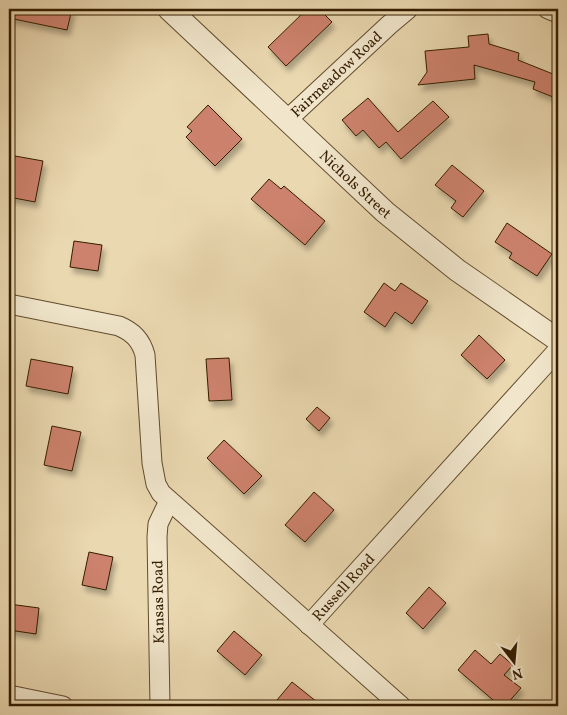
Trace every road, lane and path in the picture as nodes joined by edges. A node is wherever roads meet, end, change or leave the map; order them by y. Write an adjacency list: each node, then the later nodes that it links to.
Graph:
1 (169, 9): 5 (street, Nichols Street)
2 (408, 9): 5 (street, Fairmeadow Road)
3 (548, 9): 4 (street)
4 (558, 13)
5 (288, 119): 7 (street, Nichols Street)
6 (9, 304): 9 (street, Russell Road)
7 (558, 340)
8 (558, 350): 10 (street, Russell Road)
9 (168, 501): 10 (street, Russell Road); 13 (street, Kansas Road)
10 (309, 625): 14 (street)
11 (9, 695): 12 (street)
12 (63, 706)
13 (160, 706)
14 (401, 706)

